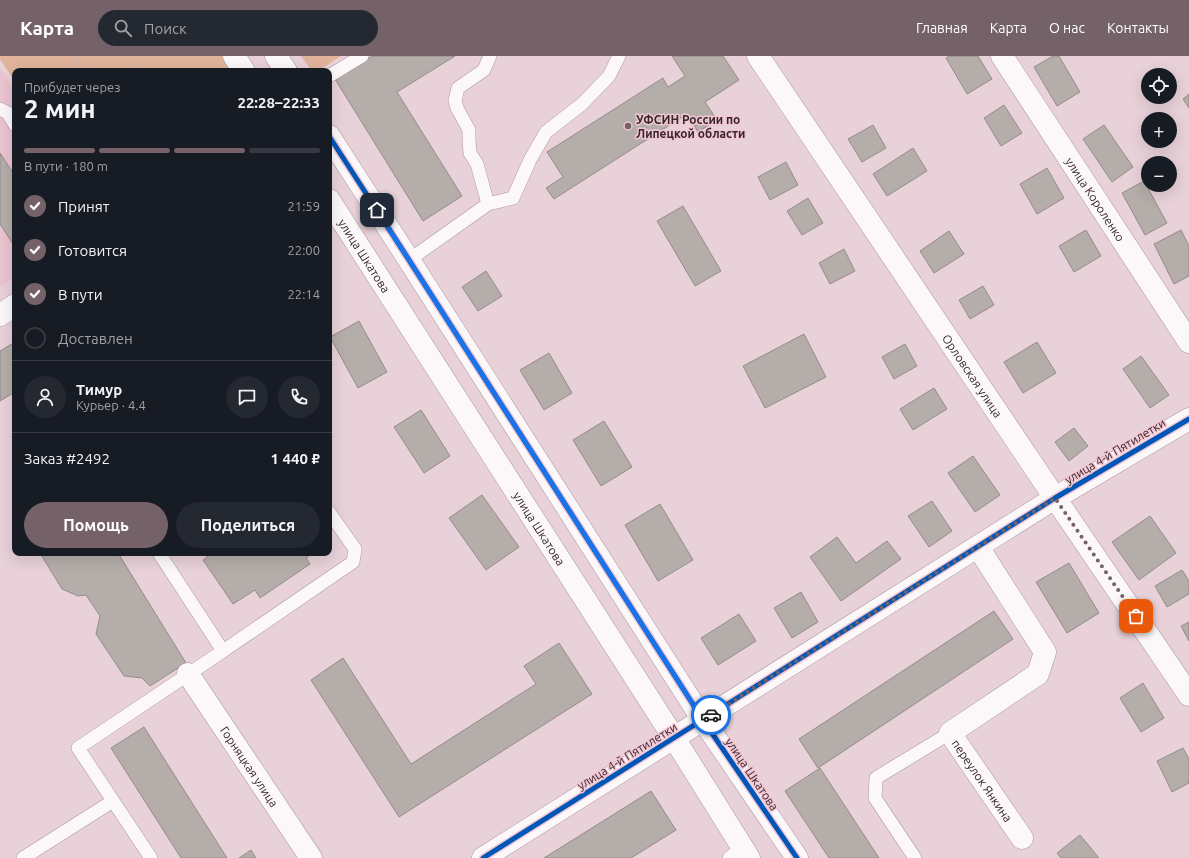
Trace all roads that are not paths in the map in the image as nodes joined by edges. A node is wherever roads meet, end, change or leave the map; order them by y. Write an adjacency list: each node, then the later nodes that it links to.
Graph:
1 (234, 56): 8 (street)
2 (276, 56): 9 (street)
3 (362, 56): 10 (lane)
4 (490, 56): 14 (lane)
5 (619, 56): 14 (lane)
6 (758, 56): 21 (street, Орловская улица)
7 (1002, 56): 19 (street, улица Короленко)
8 (242, 68)
9 (284, 68)
10 (332, 74)
11 (0, 109): 12 (lane)
12 (12, 120)
13 (332, 141): 16 (street, улица Шкатова)
14 (488, 204): 16 (lane)
15 (332, 205): 30 (street, улица Шкатова)
16 (409, 260): 28 (street, улица Шкатова)
17 (12, 307): 18 (street)
18 (0, 315)
19 (1189, 342)
20 (1189, 419): 21 (street, улица 4-й Пятилетки)
21 (1055, 498): 23 (street, улица 4-й Пятилетки); 27 (street, Орловская улица)
22 (332, 516): 25 (lane)
23 (978, 547): 28 (street, улица 4-й Пятилетки); 29 (street, переулок Янкина)
24 (161, 556): 25 (lane)
25 (223, 651): 26 (lane)
26 (188, 674): 31 (lane); 36 (street, Горняцкая улица)
27 (1189, 695)
28 (703, 720): 30 (street, улица 4-й Пятилетки); 38 (street, улица Шкатова)
29 (950, 733): 32 (street, переулок Янкина); 39 (lane)
30 (674, 738): 33 (street, улица Шкатова); 37 (street, улица 4-й Пятилетки)
31 (113, 801): 34 (lane); 35 (lane)
32 (1022, 838)
33 (740, 855)
34 (23, 858)
35 (151, 858)
36 (312, 858)
37 (483, 858)
38 (797, 858)
39 (914, 858)

